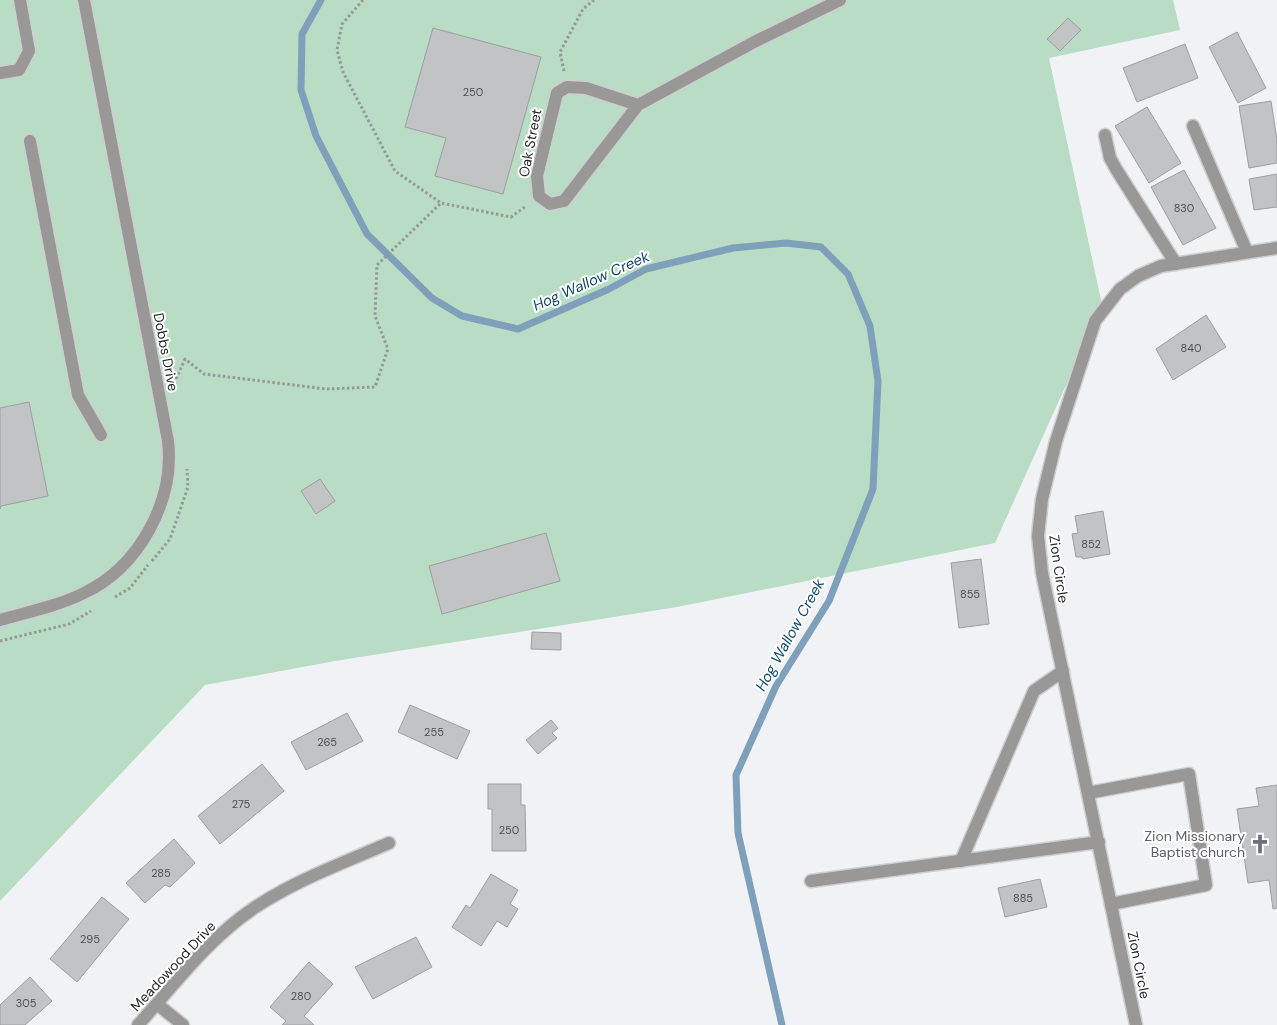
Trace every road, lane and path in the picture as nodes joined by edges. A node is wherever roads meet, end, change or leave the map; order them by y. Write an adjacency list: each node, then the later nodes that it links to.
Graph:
1 (20, 0): 7 (street)
2 (84, 0): 19 (street, Dobbs Drive)
3 (363, 0): 13 (path)
4 (594, 0): 6 (path)
5 (840, 0): 8 (street, Oak Street)
6 (560, 52)
7 (0, 73)
8 (638, 105): 12 (street, Oak Street); 12 (street, Oak Street)
9 (1193, 126): 15 (street)
10 (1105, 135): 16 (street)
11 (30, 141): 18 (street)
12 (539, 196): 13 (path)
13 (441, 202): 17 (path)
14 (1277, 248): 15 (street, Zion Circle)
15 (1247, 252): 16 (street, Zion Circle)
16 (1176, 264): 20 (street, Zion Circle)
17 (177, 387)
18 (101, 435)
19 (0, 620)
20 (1063, 671): 21 (street, Zion Circle); 24 (street)
21 (1088, 793): 22 (street, Zion Circle); 26 (street)
22 (1099, 842): 24 (street); 26 (street, Zion Circle)
23 (389, 843): 27 (street, Meadowood Drive)
24 (961, 861): 25 (street)
25 (811, 881)
26 (1111, 904): 30 (street, Zion Circle)
27 (157, 1004): 28 (street, Meadowood Drive); 29 (street)
28 (138, 1025)
29 (183, 1025)
30 (1136, 1025)

